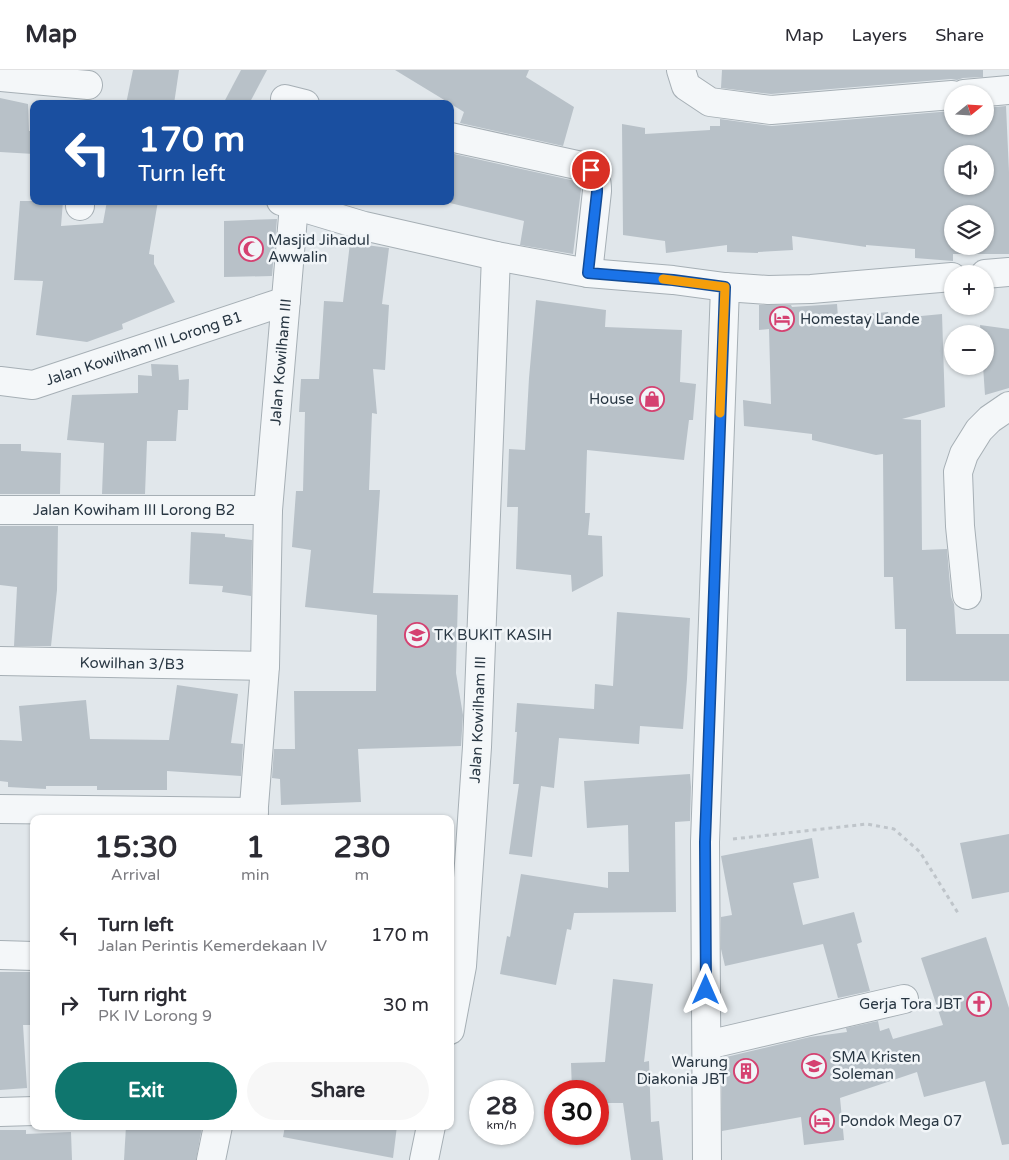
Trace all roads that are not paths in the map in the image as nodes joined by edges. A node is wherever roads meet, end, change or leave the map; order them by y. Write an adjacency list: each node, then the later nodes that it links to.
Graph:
1 (681, 70): 6 (street)
2 (0, 77): 3 (street)
3 (88, 86)
4 (1009, 90): 5 (street)
5 (994, 91)
6 (944, 96)
7 (454, 137): 12 (street)
8 (288, 205): 16 (street, Jalan Kowilham III)
9 (295, 205): 10 (street)
10 (496, 256): 12 (street); 28 (street, Jalan Kowilham III)
11 (1009, 272): 13 (street)
12 (588, 273): 15 (street)
13 (994, 273)
14 (944, 278): 15 (street)
15 (725, 287): 31 (street)
16 (286, 301): 17 (street, Jalan Kowilham III Lorong B1); 20 (street, Jalan Kowilham III)
17 (0, 380)
18 (1009, 406): 21 (street)
19 (0, 510): 20 (street, Jalan Kowiham III Lorong B2)
20 (268, 510): 23 (street, Jalan Kowilham III)
21 (966, 595)
22 (0, 661): 23 (street, Kowilhan 3/B3)
23 (265, 666): 25 (street, Jalan Kowilham III)
24 (0, 809): 25 (street)
25 (253, 815)
26 (0, 955): 27 (street)
27 (30, 956)
28 (456, 966): 29 (street, Jalan Kowilham III)
29 (454, 987)
30 (904, 999): 31 (street)
31 (706, 1045): 38 (street)
32 (30, 1111): 33 (street)
33 (0, 1112)
34 (217, 1130): 36 (street)
35 (430, 1130): 37 (street)
36 (211, 1160)
37 (424, 1160)
38 (707, 1160)

